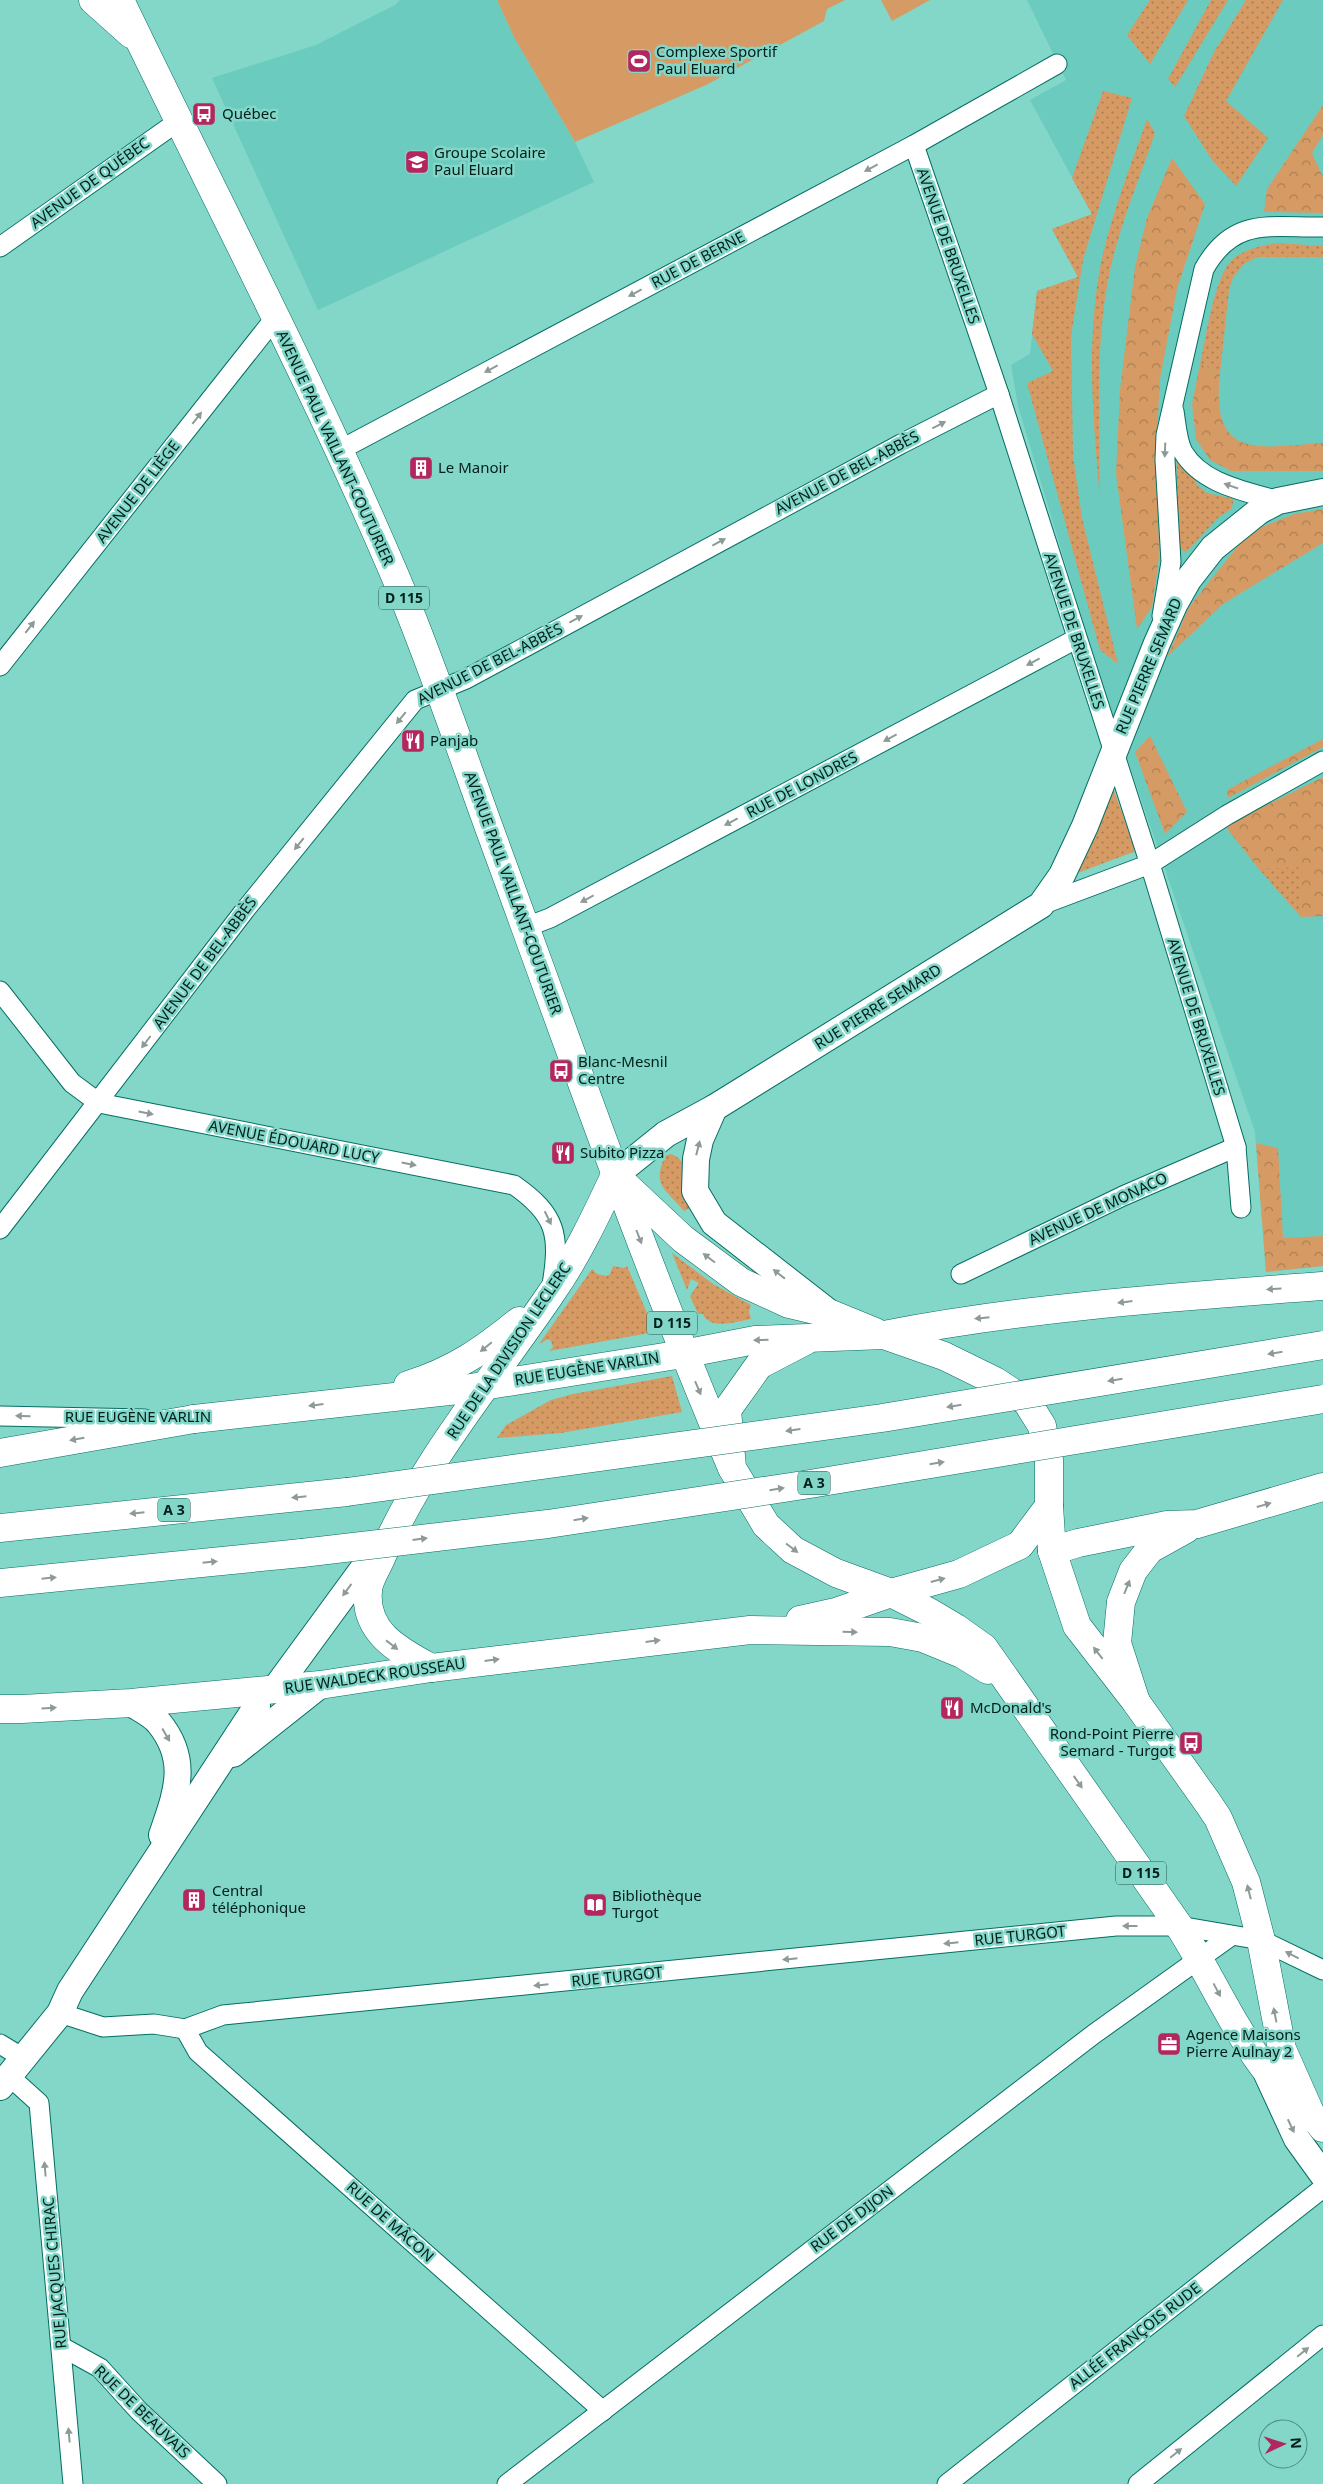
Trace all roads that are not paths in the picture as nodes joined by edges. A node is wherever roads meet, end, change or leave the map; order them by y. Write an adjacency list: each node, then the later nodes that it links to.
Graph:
1 (93, 0): 3 (main road, AVENUE PAUL VAILLANT-COUTURIER / D 115)
2 (120, 0): 3 (main road, AVENUE PAUL VAILLANT-COUTURIER / D 115)
3 (140, 42): 5 (main road, AVENUE PAUL VAILLANT-COUTURIER / D 115)
4 (1057, 64): 6 (street, RUE DE BERNE)
5 (180, 120): 8 (street, AVENUE DE QUÉBEC); 9 (main road, AVENUE PAUL VAILLANT-COUTURIER / D 115)
6 (914, 145): 10 (street, AVENUE DE BRUXELLES); 12 (street, RUE DE BERNE, one-way to 12)
7 (1323, 227): 11 (street)
8 (0, 247)
9 (276, 318): 12 (main road, AVENUE PAUL VAILLANT-COUTURIER / D 115); 17 (street, AVENUE DE LIÈGE, one-way to 9)
10 (998, 394): 15 (street, AVENUE DE BRUXELLES); 18 (street, AVENUE DE BEL-ABBÈS, one-way to 10)
11 (1173, 402): 14 (street, one-way to 11); 16 (street, one-way to 16)
12 (338, 451): 18 (main road, AVENUE PAUL VAILLANT-COUTURIER / D 115)
13 (1323, 492): 14 (main road, RUE PIERRE SEMARD)
14 (1278, 501): 16 (main road, RUE PIERRE SEMARD)
15 (1076, 640): 19 (street, AVENUE DE BRUXELLES); 23 (street, RUE DE LONDRES, one-way to 23)
16 (1157, 643): 19 (main road, RUE PIERRE SEMARD)
17 (0, 666)
18 (439, 689): 23 (main road, AVENUE PAUL VAILLANT-COUTURIER / D 115); 25 (street, AVENUE DE BEL-ABBÈS, one-way to 25)
19 (1113, 750): 21 (street, AVENUE DE BRUXELLES); 22 (main road, RUE PIERRE SEMARD)
20 (1323, 761): 21 (street, RUE PIERRE SEMARD)
21 (1150, 864): 22 (street, RUE PIERRE SEMARD); 27 (street, AVENUE DE BRUXELLES)
22 (1041, 905): 26 (main road, RUE PIERRE SEMARD)
23 (526, 928): 28 (main road, AVENUE PAUL VAILLANT-COUTURIER / D 115)
24 (0, 991): 25 (street, AVENUE ÉDOUARD LUCY)
25 (99, 1103): 30 (street, AVENUE DE BEL-ABBÈS); 33 (street, AVENUE ÉDOUARD LUCY, one-way to 33)
26 (714, 1108): 28 (main road, RUE PIERRE SEMARD); 34 (main road, one-way to 26)
27 (1236, 1147): 29 (street, AVENUE DE BRUXELLES); 31 (street, AVENUE DE MONACO)
28 (616, 1175): 33 (main road, RUE DE LA DIVISION LECLERC); 34 (main road, AVENUE PAUL VAILLANT-COUTURIER / D 115, one-way to 28); 38 (main road, AVENUE PAUL VAILLANT-COUTURIER / D 115, one-way to 38)
29 (1241, 1208)
30 (0, 1229)
31 (961, 1274)
32 (1323, 1286): 35 (main road, one-way to 35)
33 (551, 1294): 39 (main road, RUE DE LA DIVISION LECLERC); 40 (main road, RUE EUGÈNE VARLIN, one-way to 40)
34 (832, 1314): 35 (main road, AVENUE PAUL VAILLANT-COUTURIER / D 115)
35 (884, 1335): 36 (main road, RUE EUGÈNE VARLIN); 47 (main road, AVENUE PAUL VAILLANT-COUTURIER)
36 (810, 1339): 38 (main road, RUE EUGÈNE VARLIN, one-way to 38); 45 (main road)
37 (1323, 1346): 50 (main road, A 3, one-way to 50, bridge)
38 (683, 1354): 39 (main road, RUE EUGÈNE VARLIN); 45 (main road, AVENUE PAUL VAILLANT-COUTURIER / D 115, one-way to 45)
39 (483, 1386): 40 (main road, RUE EUGÈNE VARLIN); 49 (main road, RUE DE LA DIVISION LECLERC)
40 (364, 1399): 43 (main road, RUE EUGÈNE VARLIN, one-way to 43)
41 (1323, 1399): 53 (main road, A 3, one-way to 41, bridge)
42 (0, 1416): 43 (street, RUE EUGÈNE VARLIN, one-way to 42)
43 (194, 1420): 44 (main road, one-way to 44)
44 (0, 1453)
45 (732, 1468): 54 (main road, AVENUE PAUL VAILLANT-COUTURIER, one-way to 54)
46 (1323, 1487): 48 (main road, one-way to 46)
47 (1049, 1506): 51 (main road); 52 (main road, D 115)
48 (1207, 1521): 52 (main road); 60 (main road, one-way to 48)
49 (397, 1522): 56 (main road, RUE DE LA DIVISION LECLERC, one-way to 56); 59 (main road, RUE DE LA DIVISION LECLERC, one-way to 59)
50 (0, 1528)
51 (1020, 1545): 52 (main road); 54 (main road, RUE WALDECK ROUSSEAU, one-way to 51)
52 (1052, 1551): 60 (main road, D 115, one-way to 52)
53 (0, 1583)
54 (891, 1593): 55 (main road, RUE WALDECK ROUSSEAU); 58 (main road, D 115)
55 (750, 1630): 56 (main road, RUE WALDECK ROUSSEAU, one-way to 55); 58 (main road, RUE WALDECK ROUSSEAU, one-way to 58)
56 (431, 1668): 57 (main road, RUE WALDECK ROUSSEAU)
57 (320, 1684): 59 (main road, RUE WALDECK ROUSSEAU); 63 (main road, RUE DE LA DIVISION LECLERC)
58 (1010, 1685): 65 (main road, D 115, one-way to 65)
59 (266, 1697): 61 (main road, RUE WALDECK ROUSSEAU); 63 (main road, RUE DE LA DIVISION LECLERC)
60 (1136, 1702): 67 (main road, D 115, one-way to 60)
61 (131, 1703): 62 (main road, RUE WALDECK ROUSSEAU, one-way to 61); 64 (main road, RUE DE LA DIVISION LECLERC, one-way to 64)
62 (0, 1709)
63 (220, 1764): 64 (main road, RUE DE LA DIVISION LECLERC)
64 (152, 1866): 70 (main road, RUE DE LA DIVISION LECLERC)
65 (1179, 1926): 66 (street, RUE TURGOT); 68 (main road, D 115); 71 (street, RUE TURGOT, one-way to 71)
66 (1231, 1936): 67 (street, RUE TURGOT); 68 (street, RUE DE DIJON)
67 (1261, 1940): 69 (street, RUE TURGOT, one-way to 67); 75 (main road, D 115, one-way to 67)
68 (1201, 1960): 73 (main road, D 115, one-way to 73); 80 (street, RUE DE DIJON)
69 (1323, 1970)
70 (60, 2013): 71 (street, RUE TURGOT); 74 (main road, RUE DE LA DIVISION LECLERC)
71 (185, 2028): 80 (street, RUE DE MÂCON)
72 (0, 2044): 74 (street)
73 (1263, 2066): 75 (main road, D 115); 76 (main road, one-way to 76)
74 (11, 2073): 79 (street, RUE JACQUES CHIRAC, one-way to 74)
75 (1316, 2119)
76 (1323, 2175)
77 (1323, 2188): 84 (street, ALLÉE FRANÇOIS RUDE)
78 (1323, 2335): 85 (street, one-way to 78)
79 (62, 2347): 81 (street, RUE JACQUES CHIRAC, one-way to 79); 82 (street, RUE DE BEAUVAIS)
80 (603, 2411): 83 (street, RUE DE DIJON)
81 (73, 2484)
82 (217, 2484)
83 (507, 2484)
84 (947, 2484)
85 (1138, 2484)

